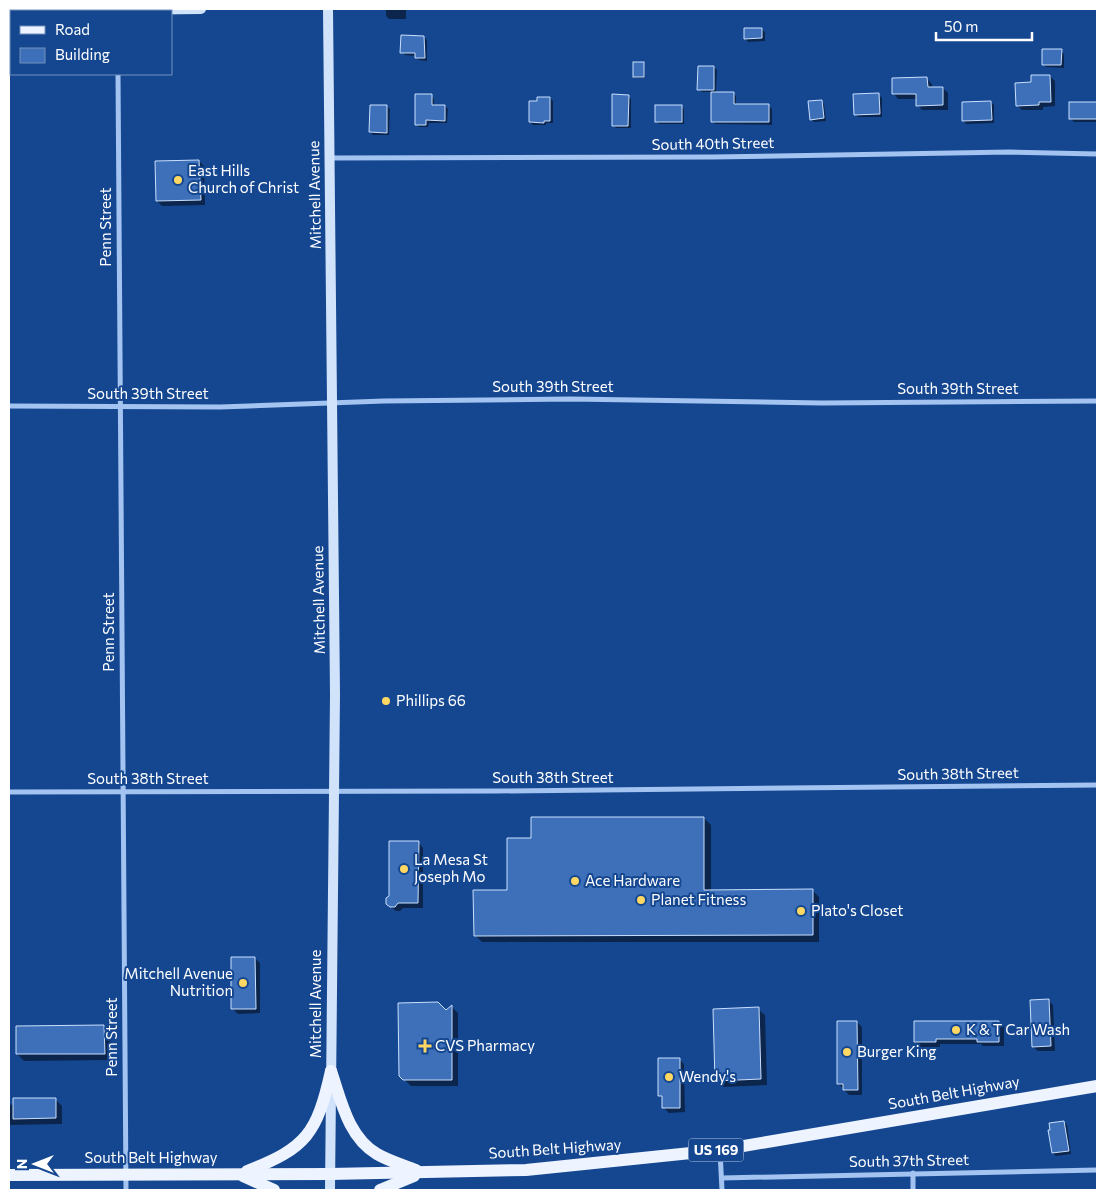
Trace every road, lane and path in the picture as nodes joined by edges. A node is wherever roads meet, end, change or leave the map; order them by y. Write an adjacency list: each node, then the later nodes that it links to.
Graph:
1 (201, 9): 3 (street)
2 (328, 9): 6 (street, Mitchell Avenue)
3 (160, 10)
4 (118, 75): 10 (street, Penn Street)
5 (1097, 154): 6 (street, South 40th Street)
6 (329, 158): 8 (street, Mitchell Avenue)
7 (1097, 402): 8 (street, South 39th Street)
8 (332, 403): 10 (street, South 39th Street); 14 (street, Mitchell Avenue)
9 (9, 406): 10 (street, South 39th Street)
10 (121, 407): 13 (street, Penn Street)
11 (1097, 785): 14 (street, South 38th Street)
12 (9, 792): 13 (street, South 38th Street)
13 (122, 792): 14 (street, South 38th Street); 24 (street, Penn Street)
14 (333, 792): 15 (street, Mitchell Avenue)
15 (331, 1071): 19 (main road); 21 (main road); 22 (street, Mitchell Avenue)
16 (1097, 1086): 17 (main road, South Belt Highway / US 169)
17 (720, 1150): 19 (main road, South Belt Highway / US 169); 25 (street)
18 (1097, 1170): 20 (street, South 37th Street)
19 (423, 1173): 22 (main road, South Belt Highway / US 169); 29 (main road)
20 (913, 1173): 25 (street, South 37th Street); 31 (street)
21 (238, 1174): 22 (main road, South Belt Highway / US 169); 24 (main road, South Belt Highway / US 169); 27 (main road)
22 (330, 1174): 28 (street, Mitchell Avenue)
23 (9, 1175): 24 (main road, South Belt Highway / US 169)
24 (126, 1175): 26 (street, Penn Street)
25 (722, 1178): 30 (street)
26 (126, 1190)
27 (274, 1190)
28 (330, 1190)
29 (380, 1190)
30 (722, 1190)
31 (913, 1190)

